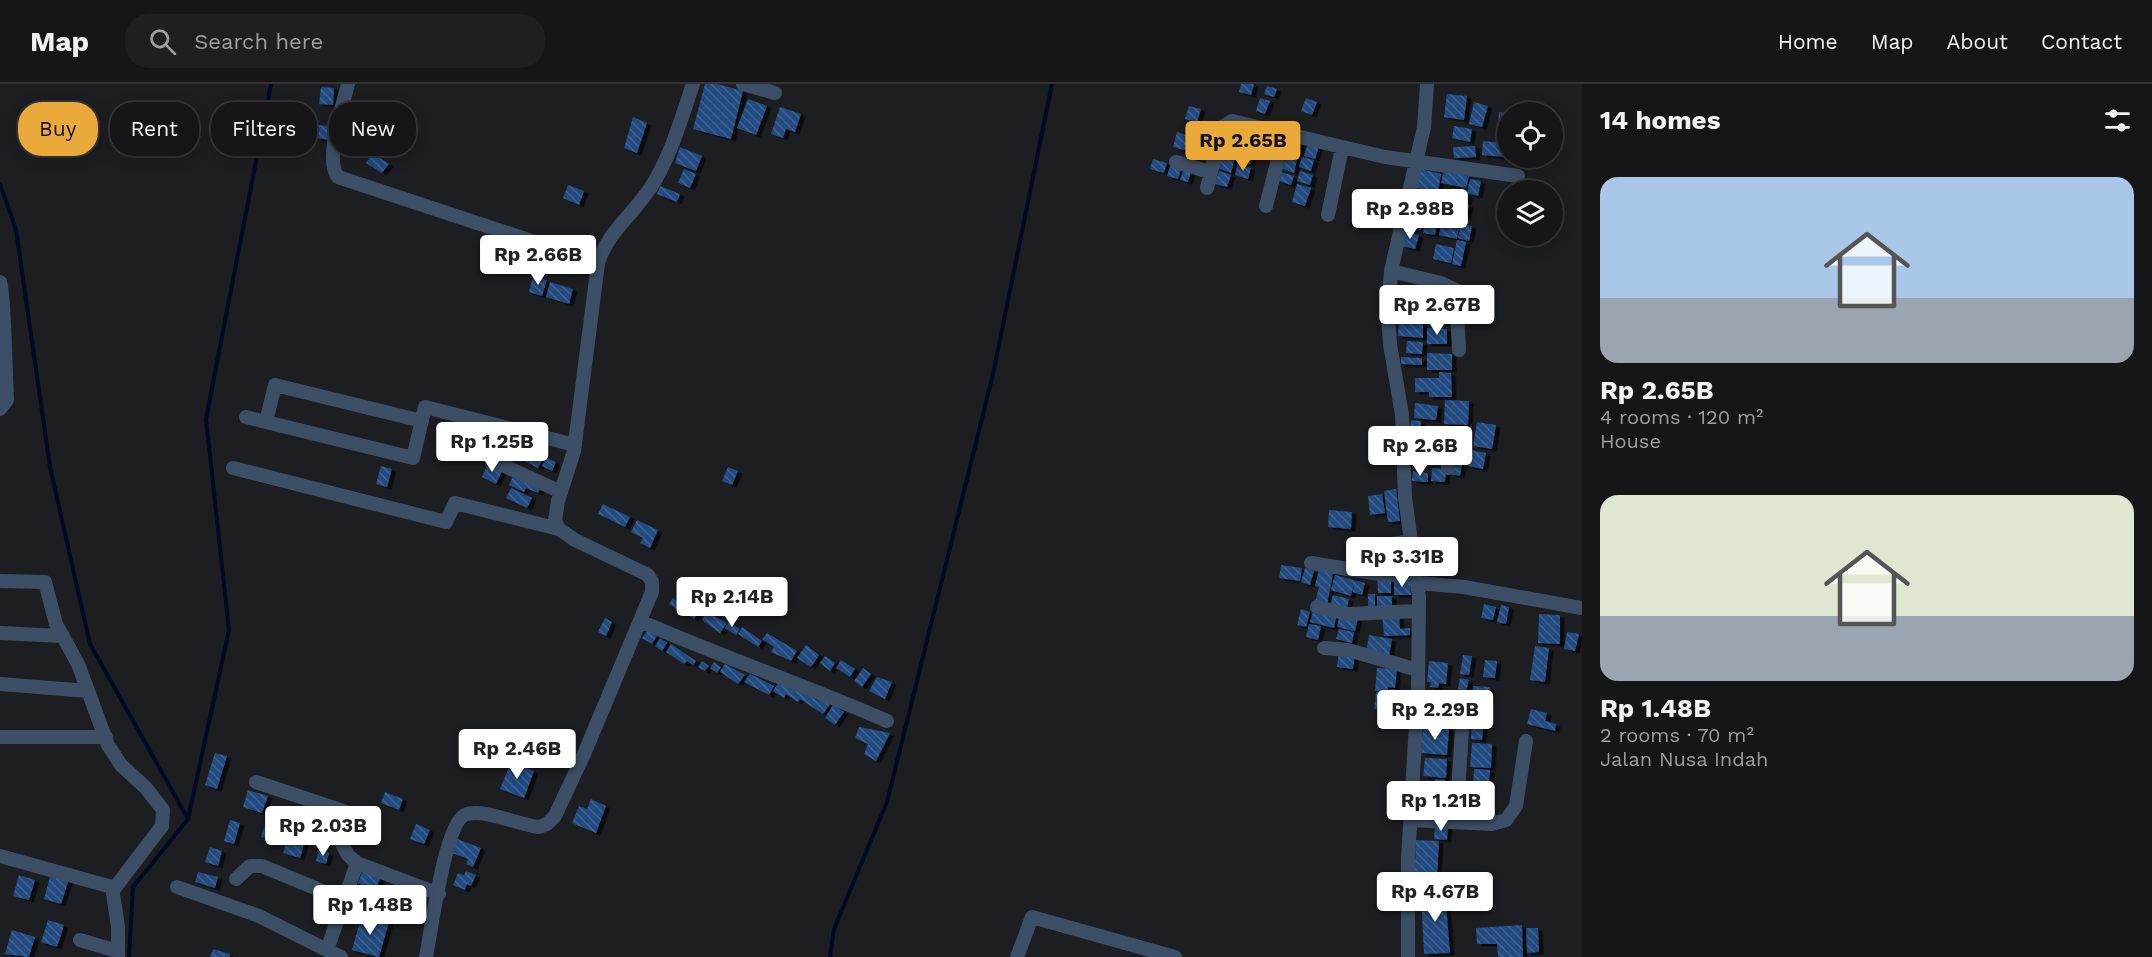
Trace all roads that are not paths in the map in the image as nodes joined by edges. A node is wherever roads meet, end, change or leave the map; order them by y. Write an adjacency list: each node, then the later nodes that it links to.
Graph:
1 (348, 84): 15 (street)
2 (693, 84): 15 (street)
3 (743, 84): 5 (street)
4 (1428, 84): 9 (street)
5 (775, 93)
6 (1286, 132): 7 (street); 10 (street); 13 (street)
7 (1342, 148): 9 (street); 14 (street)
8 (1176, 162): 10 (street)
9 (1416, 163): 11 (street); 16 (street)
10 (1210, 172): 12 (street)
11 (1518, 176)
12 (1207, 188)
13 (1266, 206)
14 (1328, 215)
15 (597, 263): 25 (street)
16 (1391, 271): 19 (street); 26 (street)
17 (0, 282): 18 (street)
18 (1, 335): 20 (street)
19 (1459, 350)
20 (3, 375): 21 (street)
21 (0, 409)
22 (246, 417): 24 (street)
23 (422, 421): 24 (street); 24 (street); 25 (street)
24 (266, 422)
25 (575, 445): 30 (street)
26 (1403, 452): 29 (street); 33 (street)
27 (498, 463): 30 (street)
28 (233, 468): 31 (street)
29 (1448, 468)
30 (561, 492): 31 (street)
31 (559, 529): 38 (street)
32 (1311, 563): 33 (street)
33 (1417, 579): 36 (street); 37 (street)
34 (0, 581): 40 (street)
35 (1317, 607): 37 (street)
36 (1582, 608)
37 (1418, 612): 42 (street)
38 (640, 621): 45 (street); 58 (street)
39 (0, 633): 40 (street)
40 (63, 636): 44 (street)
41 (1324, 648): 42 (street)
42 (1418, 670): 51 (street)
43 (0, 684): 44 (street)
44 (88, 691): 48 (street)
45 (887, 721)
46 (1462, 731): 52 (street)
47 (0, 737): 48 (street)
48 (106, 737): 57 (street)
49 (1527, 741): 52 (street)
50 (256, 782): 54 (street)
51 (1411, 820): 52 (street); 67 (street)
52 (1456, 822)
53 (0, 856): 57 (street)
54 (357, 863): 58 (street); 59 (street)
55 (236, 879): 59 (street)
56 (177, 887): 61 (street)
57 (114, 888): 62 (street)
58 (439, 894): 64 (street)
59 (344, 900): 61 (street)
60 (80, 940): 62 (street)
61 (327, 950): 63 (street)
62 (117, 954)
63 (341, 957)
64 (426, 957)
65 (1017, 957): 66 (street)
66 (1175, 957)
67 (1408, 957)

